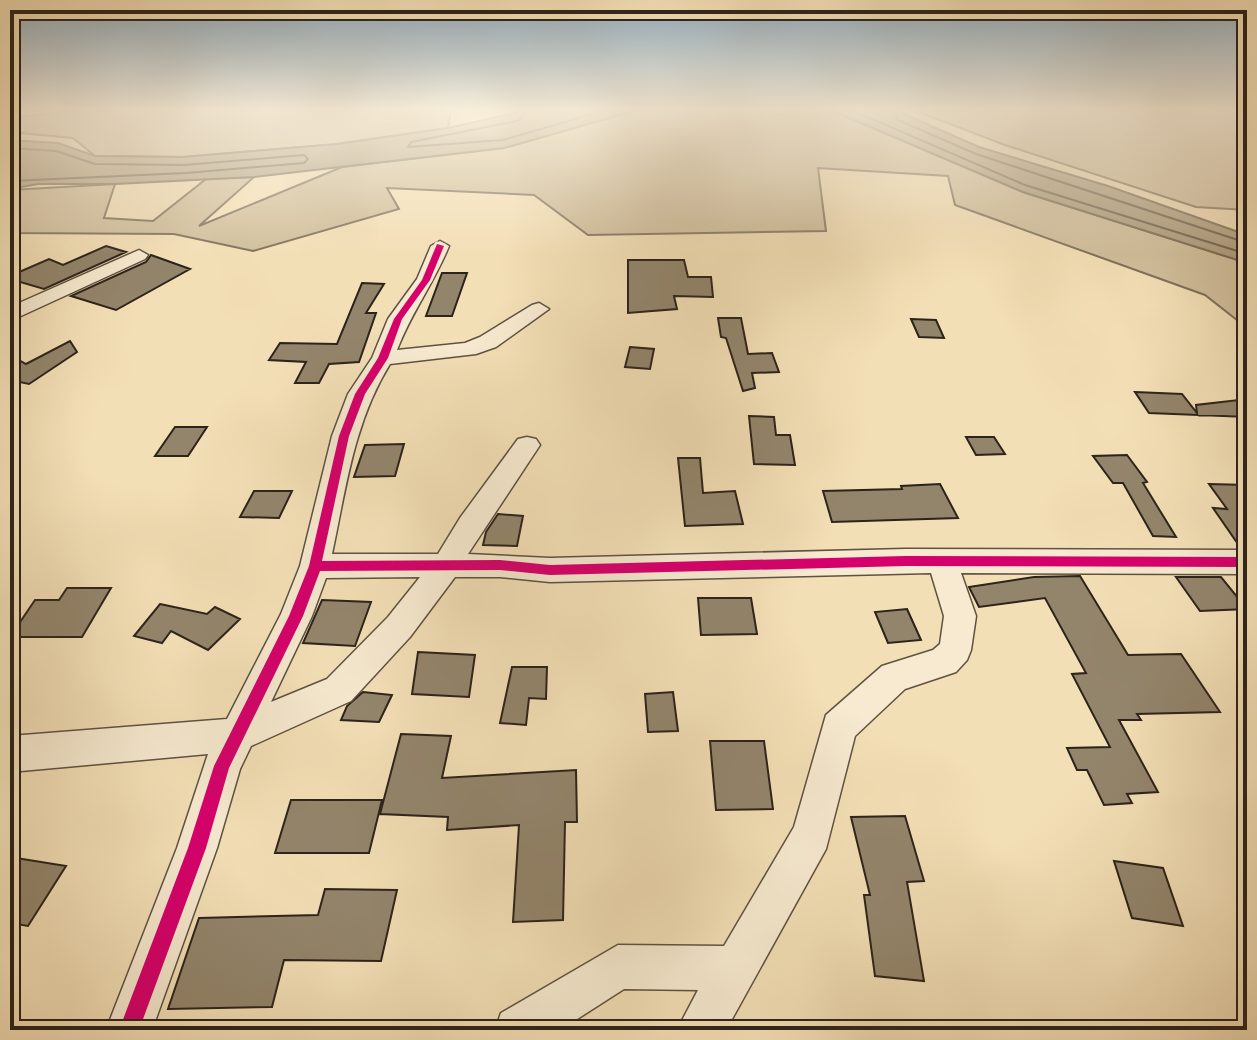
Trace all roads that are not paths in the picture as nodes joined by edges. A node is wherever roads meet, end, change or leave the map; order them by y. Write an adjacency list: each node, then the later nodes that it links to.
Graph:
1 (440, 246): 5 (street)
2 (139, 255): 4 (street)
3 (539, 309): 5 (street)
4 (10, 315)
5 (383, 358): 10 (street)
6 (527, 445): 9 (street)
7 (943, 562): 8 (street); 9 (street); 13 (street)
8 (1247, 562)
9 (447, 565): 10 (street); 11 (street)
10 (315, 566): 11 (street)
11 (235, 735): 12 (street); 14 (street)
12 (10, 754)
13 (734, 968): 15 (street); 16 (street)
14 (129, 1030)
15 (518, 1030)
16 (700, 1030)

